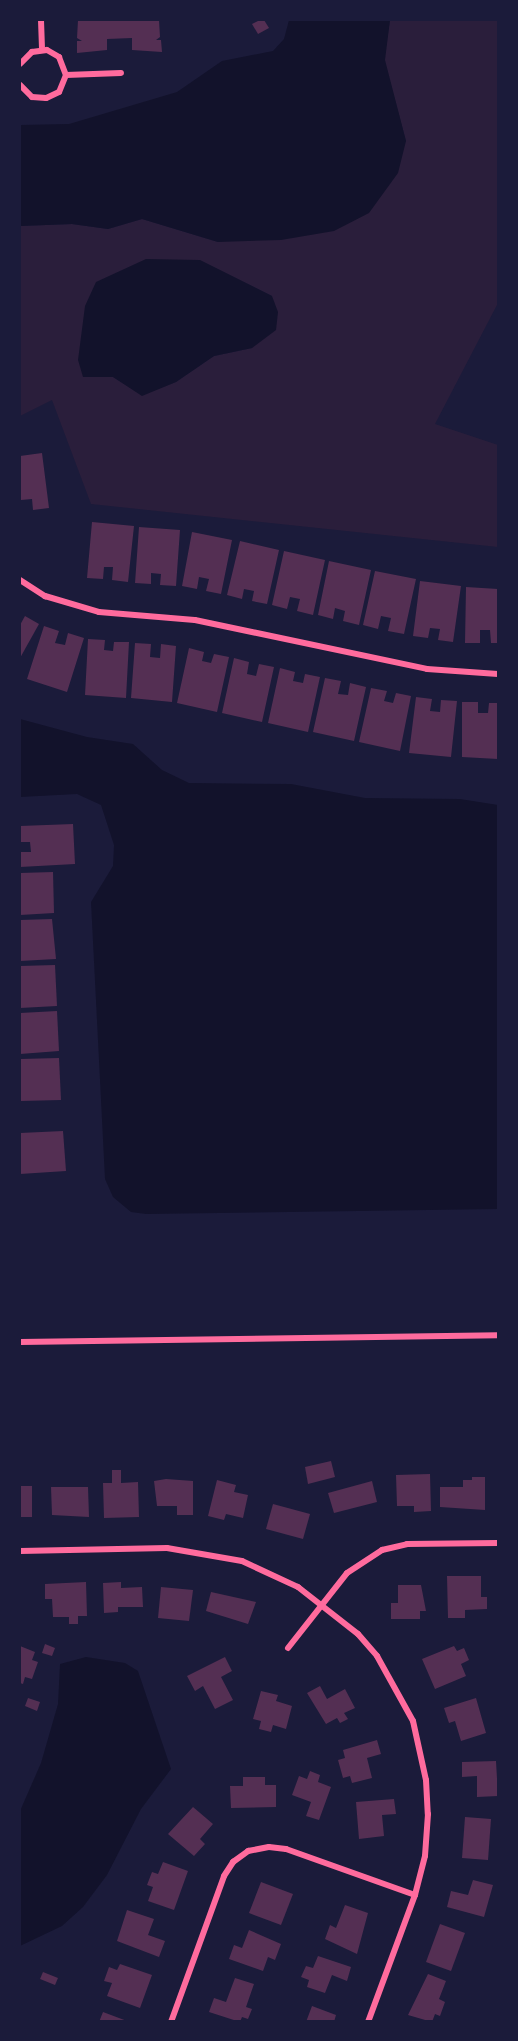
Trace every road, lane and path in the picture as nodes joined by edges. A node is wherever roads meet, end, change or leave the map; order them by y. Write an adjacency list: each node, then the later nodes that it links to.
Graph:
1 (41, 20): 2 (street)
2 (42, 50): 3 (street); 5 (street)
3 (20, 64)
4 (121, 73): 5 (street)
5 (66, 75): 6 (street)
6 (20, 85)
7 (20, 580): 8 (street)
8 (498, 674)
9 (498, 1335): 10 (street)
10 (20, 1342)
11 (498, 1543): 13 (street)
12 (20, 1551): 13 (street)
13 (321, 1604): 14 (street); 15 (street)
14 (288, 1648)
15 (415, 1895): 16 (street); 17 (street)
16 (171, 2022)
17 (368, 2022)

